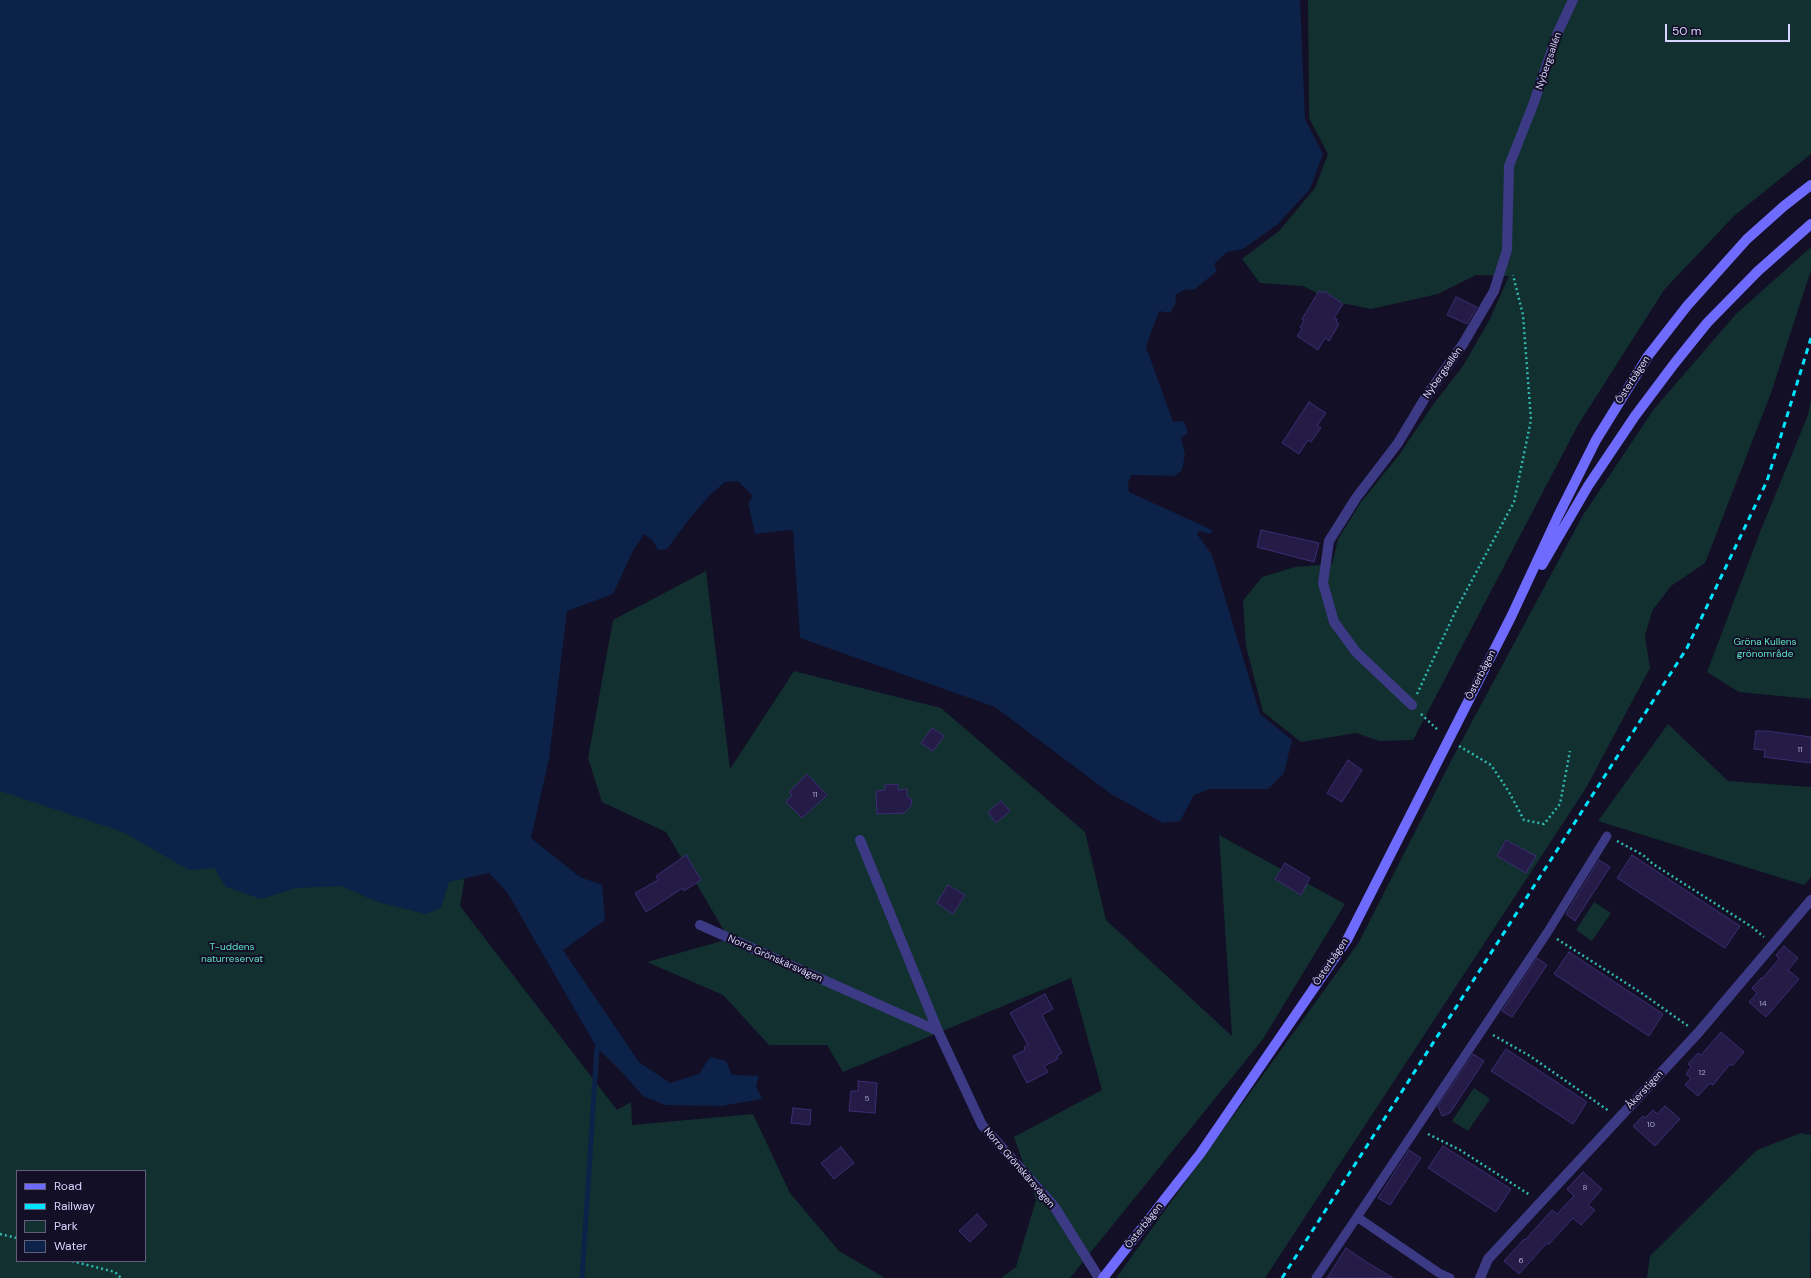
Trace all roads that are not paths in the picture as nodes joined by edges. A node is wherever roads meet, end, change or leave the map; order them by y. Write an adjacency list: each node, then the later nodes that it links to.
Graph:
1 (1573, 0): 5 (street, Nybergsallén)
2 (1811, 185): 4 (main road, Österbågen)
3 (1811, 224): 4 (main road, Österbågen)
4 (1511, 617): 13 (main road, Österbågen)
5 (1412, 706)
6 (1607, 836): 11 (lane)
7 (860, 840): 10 (street, Norra Grönskärsvägen)
8 (1811, 900): 16 (street, Åkerstigen)
9 (700, 925): 10 (street, Norra Grönskärsvägen)
10 (938, 1031): 12 (street, Norra Grönskärsvägen)
11 (1357, 1217): 14 (lane); 15 (lane)
12 (1099, 1278)
13 (1103, 1278)
14 (1316, 1278)
15 (1450, 1278)
16 (1480, 1278)

